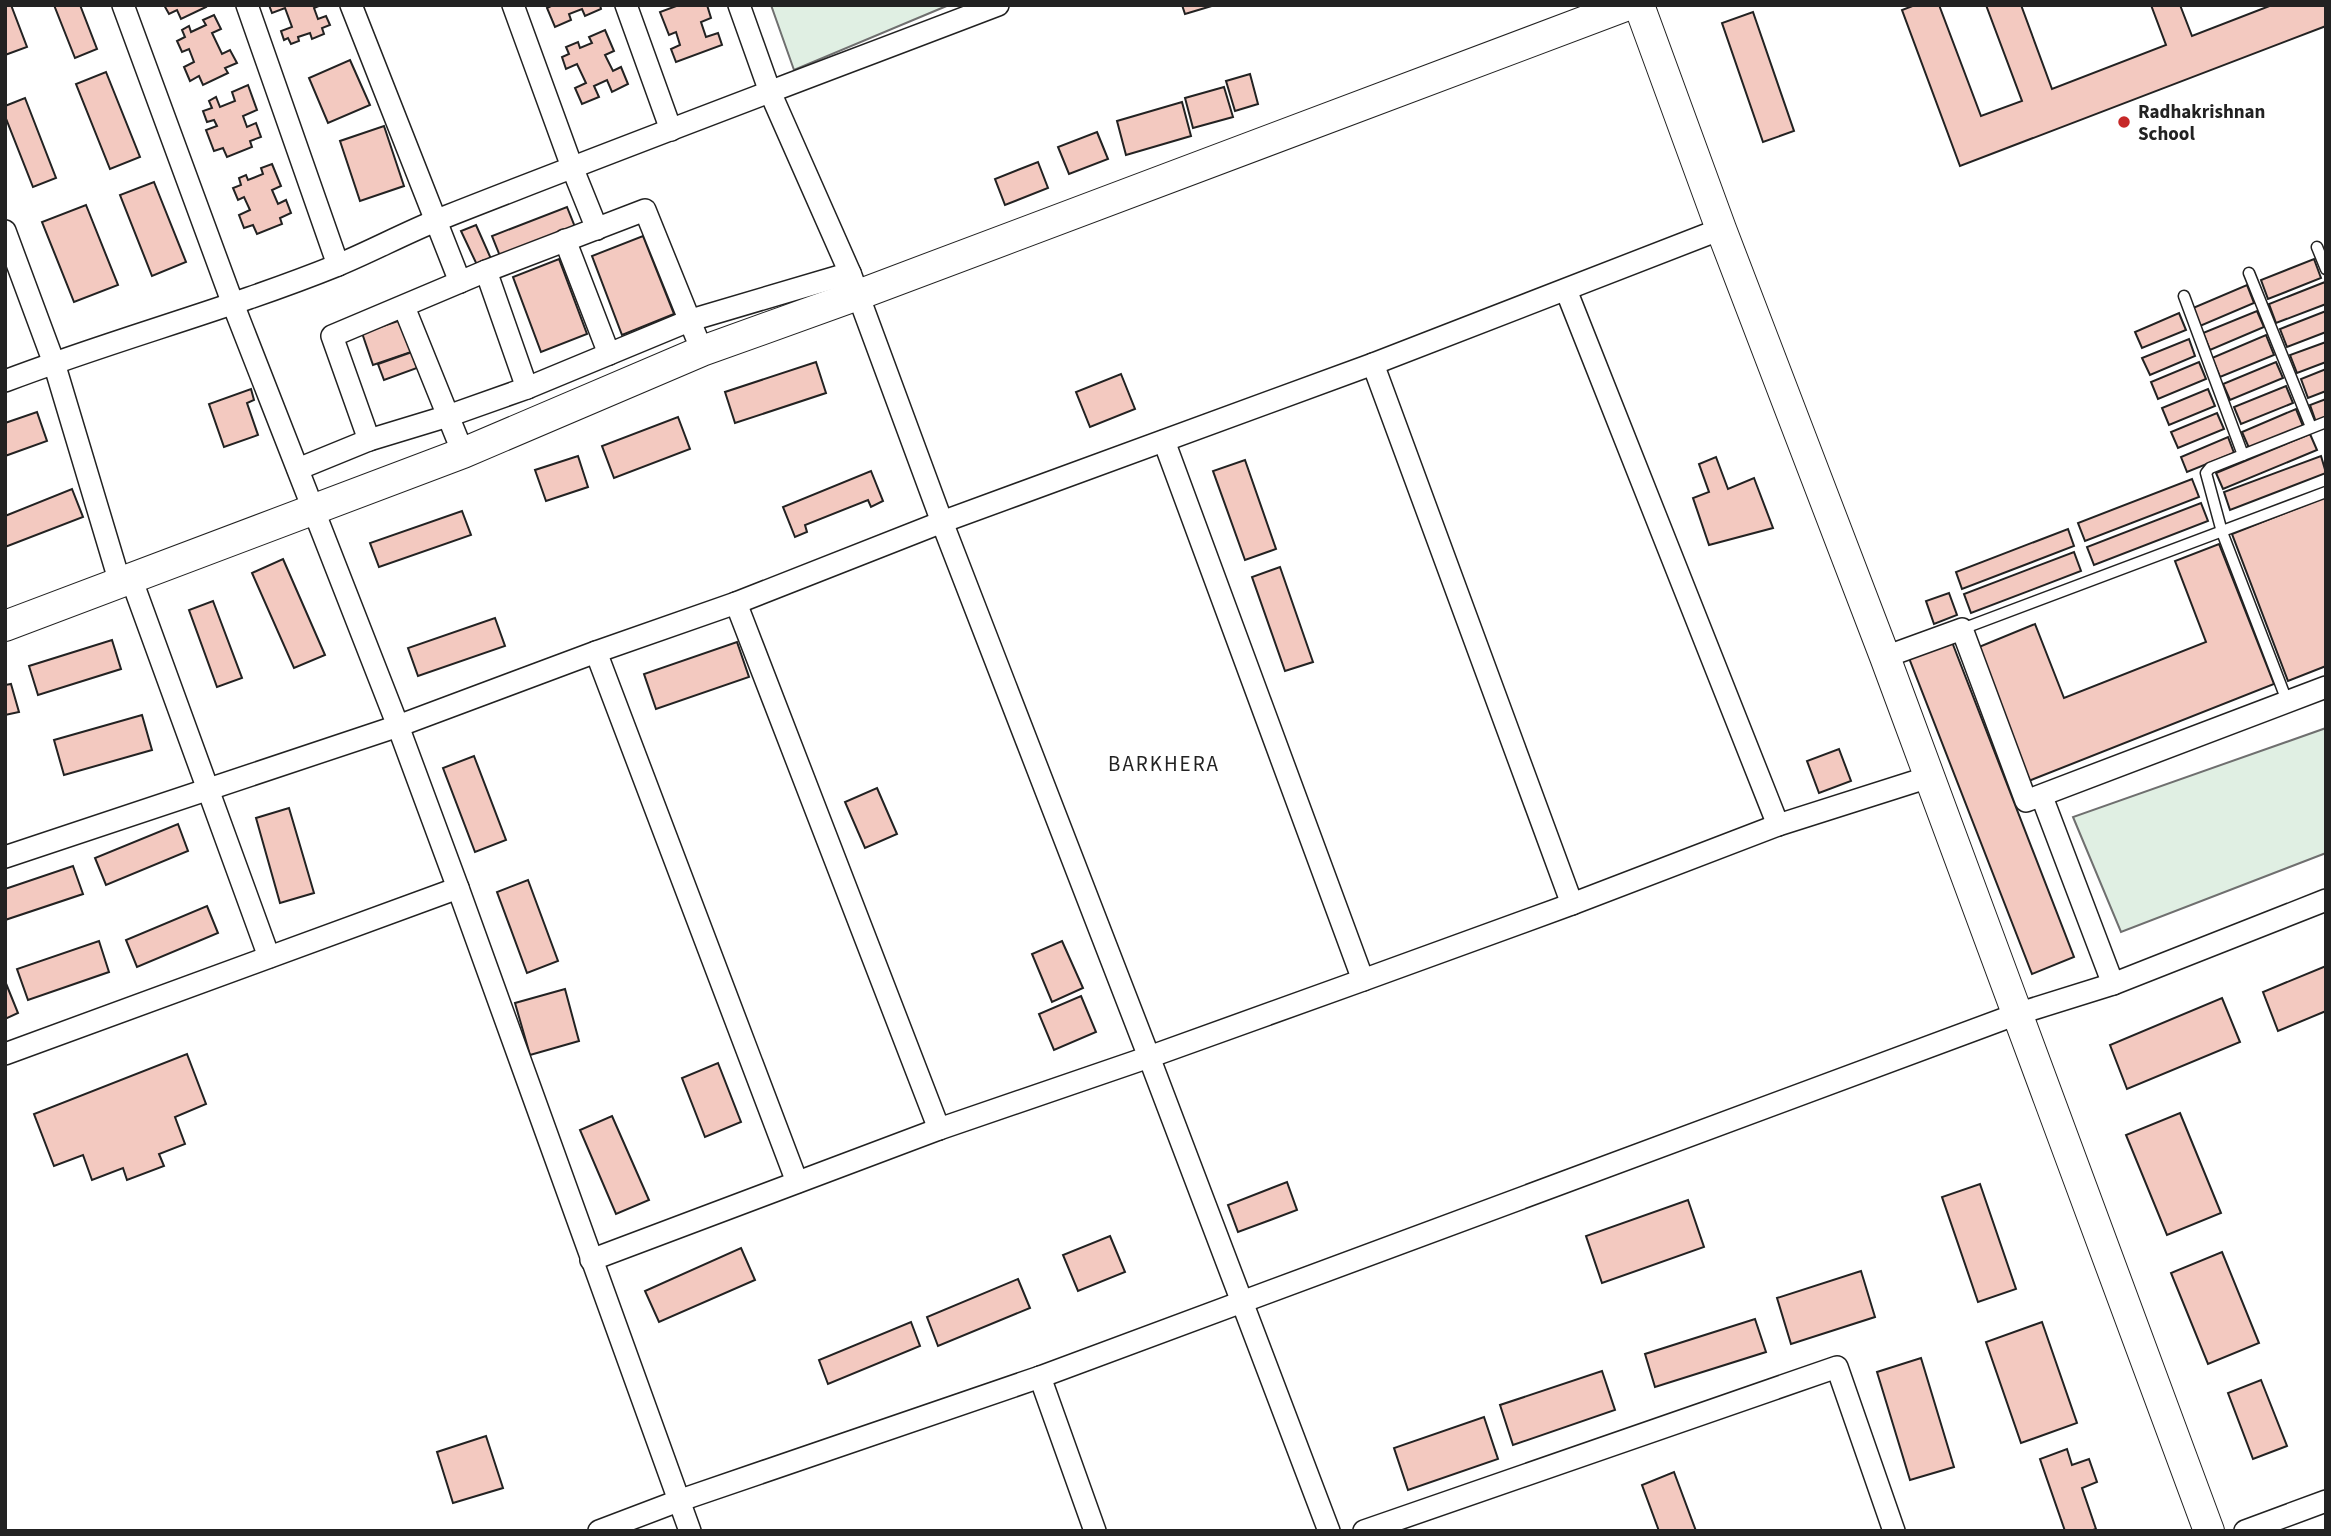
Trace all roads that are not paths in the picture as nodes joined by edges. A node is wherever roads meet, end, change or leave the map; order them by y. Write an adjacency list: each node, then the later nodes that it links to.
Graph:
1 (123, 5): 27 (street)
2 (247, 5): 19 (street)
3 (351, 5): 13 (street)
4 (513, 5): 12 (street)
5 (626, 5): 11 (street)
6 (740, 5): 10 (street)
7 (998, 5): 10 (street)
8 (1628, 5): 24 (main road)
9 (1639, 5): 15 (main road)
10 (770, 92): 11 (street); 24 (street)
11 (671, 130): 12 (street)
12 (572, 167): 13 (street); 14 (street)
13 (436, 221): 19 (street); 23 (street)
14 (597, 229): 17 (street); 29 (street)
15 (1721, 229): 25 (street); 52 (main road)
16 (5, 231): 32 (street)
17 (565, 240): 21 (street); 31 (street)
18 (2317, 247): 20 (lane)
19 (338, 265): 27 (street)
20 (2326, 269)
21 (486, 271): 23 (street); 35 (street)
22 (2249, 273): 37 (lane)
23 (460, 282): 28 (street)
24 (854, 284): 29 (street); 30 (main road); 45 (street)
25 (1566, 289): 33 (street); 59 (street)
26 (2184, 296): 41 (lane)
27 (233, 304): 32 (street); 42 (street)
28 (404, 307): 36 (street); 38 (street)
29 (691, 320): 30 (street); 31 (street)
30 (702, 351): 40 (main road)
31 (610, 354): 35 (street)
32 (54, 363): 34 (street); 47 (street)
33 (1373, 364): 39 (street); 63 (street)
34 (5, 381)
35 (527, 388): 36 (street)
36 (448, 416): 38 (street); 40 (street)
37 (2321, 427): 41 (lane)
38 (369, 440): 42 (street)
39 (1164, 441): 45 (street); 65 (street)
40 (463, 453): 44 (main road)
41 (2243, 455): 46 (lane)
42 (298, 469): 44 (street)
43 (2326, 492): 46 (lane)
44 (312, 510): 47 (main road); 55 (street)
45 (942, 523): 48 (street); 69 (street)
46 (2222, 532): 50 (lane); 54 (lane)
47 (126, 580): 49 (main road); 57 (street)
48 (736, 603): 51 (street); 70 (street)
49 (5, 626)
50 (1962, 629): 52 (street); 58 (street)
51 (596, 652): 55 (street); 71 (street)
52 (1885, 657): 56 (main road)
53 (2326, 687): 54 (street)
54 (2287, 701): 58 (street)
55 (398, 726): 57 (street); 61 (street)
56 (1929, 777): 59 (street); 67 (main road)
57 (208, 789): 60 (street); 64 (street)
58 (2042, 797): 66 (street)
59 (1778, 825): 63 (street)
60 (5, 857)
61 (458, 888): 64 (street); 72 (street)
62 (2326, 900): 66 (street)
63 (1572, 904): 65 (street)
64 (269, 957): 68 (street)
65 (1363, 980): 69 (street)
66 (2113, 984): 67 (street)
67 (2017, 1014): 73 (street); 83 (main road)
68 (5, 1054)
69 (1149, 1057): 70 (street); 73 (street)
70 (939, 1129): 71 (street)
71 (797, 1182): 72 (street)
72 (591, 1260): 75 (street)
73 (1242, 1301): 74 (street); 80 (street)
74 (1040, 1377): 75 (street); 79 (street)
75 (678, 1500): 77 (street); 78 (street)
76 (2326, 1501): 84 (street)
77 (599, 1531)
78 (690, 1531)
79 (1094, 1531)
80 (1329, 1531)
81 (1364, 1531): 82 (street)
82 (1894, 1531)
83 (2209, 1531)
84 (2245, 1531)

